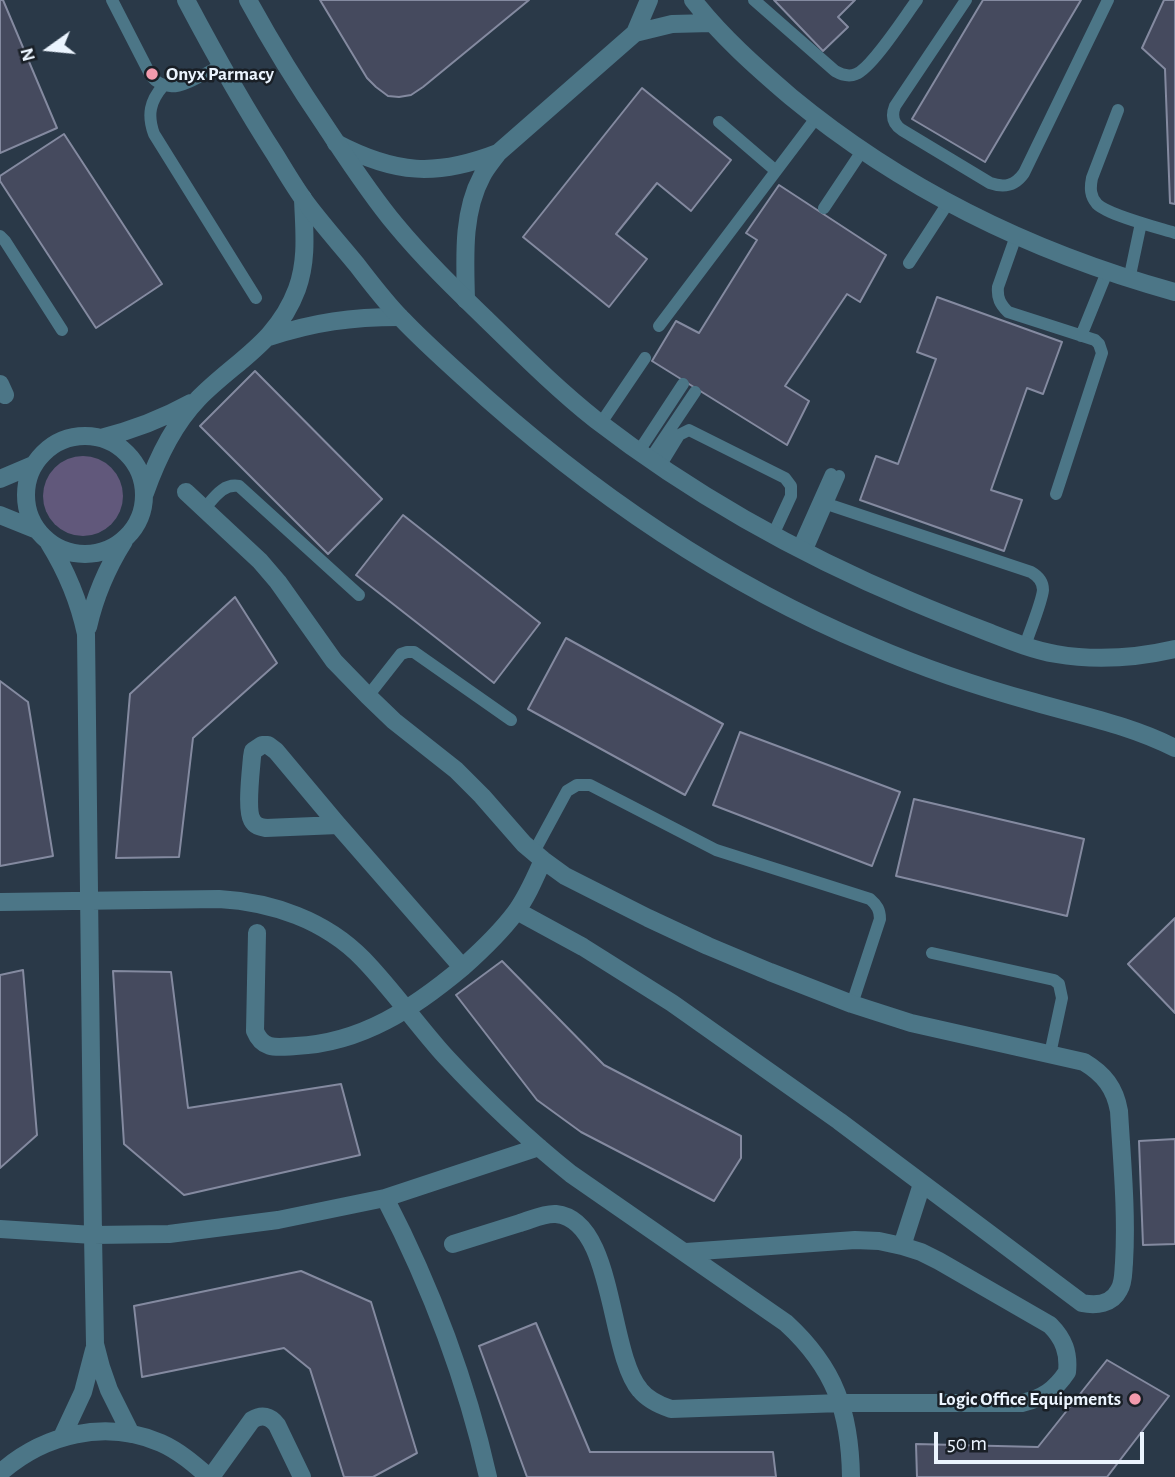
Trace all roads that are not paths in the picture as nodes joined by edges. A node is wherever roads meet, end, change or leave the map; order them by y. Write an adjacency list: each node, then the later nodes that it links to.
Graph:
1 (112, 0): 13 (lane)
2 (186, 0): 12 (street)
3 (248, 0): 17 (street)
4 (649, 0): 11 (street)
5 (693, 0): 10 (street)
6 (754, 0): 7 (lane)
7 (917, 0)
8 (966, 0): 9 (lane)
9 (1108, 0)
10 (711, 23): 11 (street); 15 (street)
11 (635, 33): 19 (street)
12 (221, 65): 13 (lane); 21 (street)
13 (163, 86): 32 (lane)
14 (1118, 110): 24 (lane)
15 (817, 118): 18 (street); 20 (lane)
16 (719, 122): 20 (lane)
17 (336, 143): 19 (street); 33 (street)
18 (862, 150): 22 (street); 23 (lane)
19 (498, 153): 33 (street)
20 (776, 171): 35 (lane)
21 (303, 198): 34 (street); 38 (street)
22 (948, 203): 27 (street); 28 (lane)
23 (824, 208)
24 (1141, 223): 25 (lane); 30 (lane)
25 (1175, 233)
26 (0, 236): 36 (lane)
27 (1016, 236): 29 (street); 37 (lane)
28 (909, 263)
29 (1107, 272): 30 (street); 37 (lane)
30 (1129, 280): 31 (street)
31 (1175, 292)
32 (256, 298)
33 (466, 300): 43 (street)
34 (400, 317): 38 (street); 64 (street)
35 (659, 326)
36 (62, 330)
37 (1081, 335): 49 (lane)
38 (269, 337): 42 (street)
39 (641, 356): 43 (lane)
40 (683, 384): 45 (lane)
41 (695, 392): 45 (lane)
42 (197, 400): 44 (street); 50 (street)
43 (598, 420): 45 (street)
44 (102, 438): 46 (street); 50 (street)
45 (650, 459): 54 (street); 54 (lane)
46 (33, 465): 47 (street); 55 (street)
47 (0, 479)
48 (186, 492): 52 (street)
49 (1056, 494)
50 (144, 496): 56 (street)
51 (827, 504): 57 (lane); 57 (lane); 60 (lane)
52 (204, 509): 58 (lane); 62 (street)
53 (0, 515): 55 (street)
54 (773, 534): 57 (street)
55 (43, 537): 56 (street); 59 (street)
56 (127, 537): 59 (street)
57 (802, 550): 60 (street)
58 (359, 595)
59 (86, 634): 67 (street)
60 (1025, 646): 61 (street)
61 (1175, 649)
62 (368, 696): 63 (lane); 66 (street)
63 (511, 720)
64 (1175, 748)
65 (338, 825): 65 (street); 72 (street)
66 (539, 856): 69 (street); 73 (street); 73 (lane)
67 (89, 900): 68 (street); 74 (street); 80 (street)
68 (0, 902)
69 (517, 911): 72 (street); 77 (street)
70 (257, 933): 74 (street)
71 (932, 953): 75 (lane)
72 (462, 967): 74 (street)
73 (852, 1004): 75 (street)
74 (406, 1010): 76 (street)
75 (1050, 1054): 77 (street)
76 (539, 1147): 78 (street); 83 (street)
77 (922, 1184): 82 (street)
78 (385, 1198): 80 (street); 91 (street)
79 (0, 1229): 80 (street)
80 (93, 1235): 84 (street)
81 (453, 1244): 85 (street)
82 (902, 1245): 83 (street); 85 (street)
83 (686, 1252): 85 (street)
84 (95, 1343): 86 (street); 87 (street)
85 (841, 1403): 92 (street)
86 (131, 1434): 87 (street); 89 (street)
87 (62, 1437): 88 (street)
88 (0, 1473)
89 (210, 1477): 90 (street)
90 (302, 1477)
91 (488, 1477)
92 (851, 1477)

